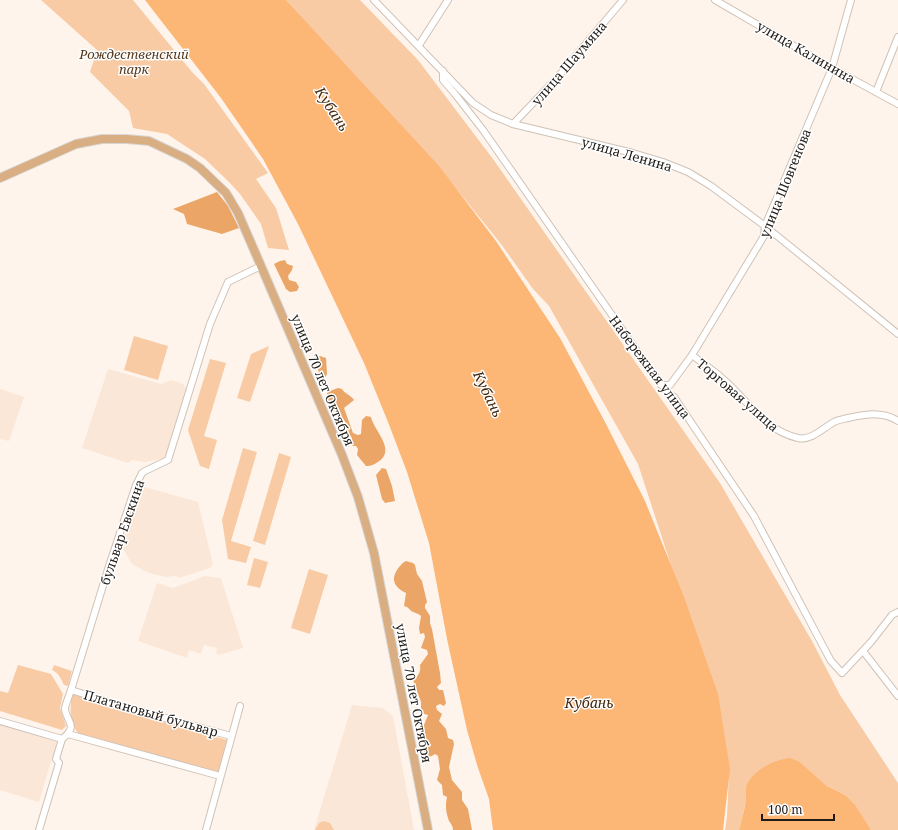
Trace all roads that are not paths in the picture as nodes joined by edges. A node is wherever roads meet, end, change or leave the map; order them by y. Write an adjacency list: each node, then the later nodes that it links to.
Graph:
1 (374, 0): 7 (street, улица Ленина)
2 (448, 0): 7 (street)
3 (623, 0): 12 (street, улица Шаумяна)
4 (715, 0): 8 (street, улица Калинина)
5 (851, 0): 8 (street, улица Шовгенова)
6 (898, 37): 10 (street)
7 (419, 45): 9 (street, улица Ленина)
8 (832, 68): 10 (street, улица Калинина); 14 (street, улица Шовгенова)
9 (443, 71): 12 (street, улица Ленина); 18 (street, Набережная улица)
10 (876, 92): 11 (street, улица Калинина)
11 (898, 104)
12 (513, 124): 14 (street, улица Ленина)
13 (0, 178): 15 (main road, улица 70 лет Октября)
14 (765, 226): 16 (street, улица Ленина); 17 (street, улица Шовгенова)
15 (261, 266): 24 (street, бульвар Евскина); 34 (main road, улица 70 лет Октября)
16 (898, 334)
17 (692, 355): 19 (street, улица Шовгенова); 21 (street, Торговая улица)
18 (661, 385): 19 (street); 20 (street, Набережная улица)
19 (670, 385): 20 (street)
20 (674, 397): 23 (street, Набережная улица)
21 (898, 421)
22 (898, 612): 23 (street)
23 (863, 651): 25 (street)
24 (71, 690): 28 (street, бульвар Евскина); 29 (street, Платановый бульвар)
25 (898, 696)
26 (240, 706): 29 (street)
27 (0, 721): 30 (street)
28 (68, 734): 30 (street); 31 (street)
29 (231, 736): 31 (street)
30 (62, 739): 32 (street)
31 (220, 776): 33 (street)
32 (39, 830)
33 (206, 830)
34 (428, 830)

